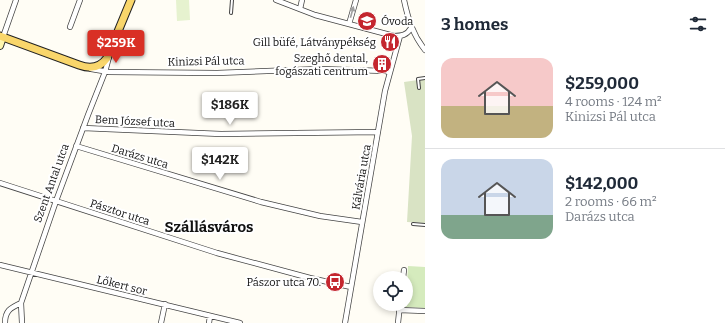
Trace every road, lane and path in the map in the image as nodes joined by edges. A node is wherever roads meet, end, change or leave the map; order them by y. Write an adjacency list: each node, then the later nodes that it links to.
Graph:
1 (16, 0): 15 (street)
2 (80, 0): 12 (street)
3 (131, 0): 18 (main road, Szent Antal utca)
4 (232, 0): 10 (lane)
5 (276, 0): 9 (street)
6 (302, 0): 9 (street)
7 (356, 0): 11 (street, one-way to 7)
8 (404, 0): 13 (street)
9 (300, 9): 11 (street)
10 (231, 13)
11 (349, 24): 14 (street)
12 (70, 27)
13 (411, 28): 14 (street); 17 (street)
14 (400, 36): 21 (street, Kálvária utca)
15 (2, 37): 16 (main road); 19 (main road, Kinizsi Pál utca)
16 (0, 46)
17 (425, 50)
18 (110, 51): 19 (main road, Szent Antal utca); 20 (street, Szent Antal utca)
19 (87, 68): 20 (street, Kinizsi Pál utca)
20 (105, 72): 21 (street, Kinizsi Pál utca); 24 (street, Szent Antal utca)
21 (390, 73): 25 (street, Kálvária utca)
22 (425, 78): 23 (lane)
23 (419, 88)
24 (83, 128): 25 (street, Bem József utca); 26 (street, Szent Antal utca)
25 (378, 132): 29 (street, Kálvária utca)
26 (76, 146): 28 (street, Szent Antal utca); 29 (street, Darázs utca)
27 (0, 183): 28 (street, Pásztor utca)
28 (56, 201): 33 (street, Szent Antal utca); 34 (street, Pásztor utca)
29 (362, 222): 34 (street, Kálvária utca)
30 (413, 224): 31 (lane)
31 (425, 225)
32 (0, 264): 33 (street, Lőkert sor)
33 (32, 272): 35 (street, Szent Antal utca); 36 (street, Lőkert sor)
34 (350, 287): 47 (street, Kálvária utca)
35 (21, 303): 40 (street); 43 (street, Szent Antal utca)
36 (166, 304): 41 (street, Lőkert sor); 44 (street)
37 (399, 311): 48 (street)
38 (413, 311): 39 (street)
39 (425, 311)
40 (2, 315): 42 (street)
41 (210, 316): 45 (street); 46 (street, Lőkert sor)
42 (5, 323)
43 (22, 323)
44 (161, 323)
45 (209, 323)
46 (240, 323)
47 (345, 323)
48 (398, 323)

